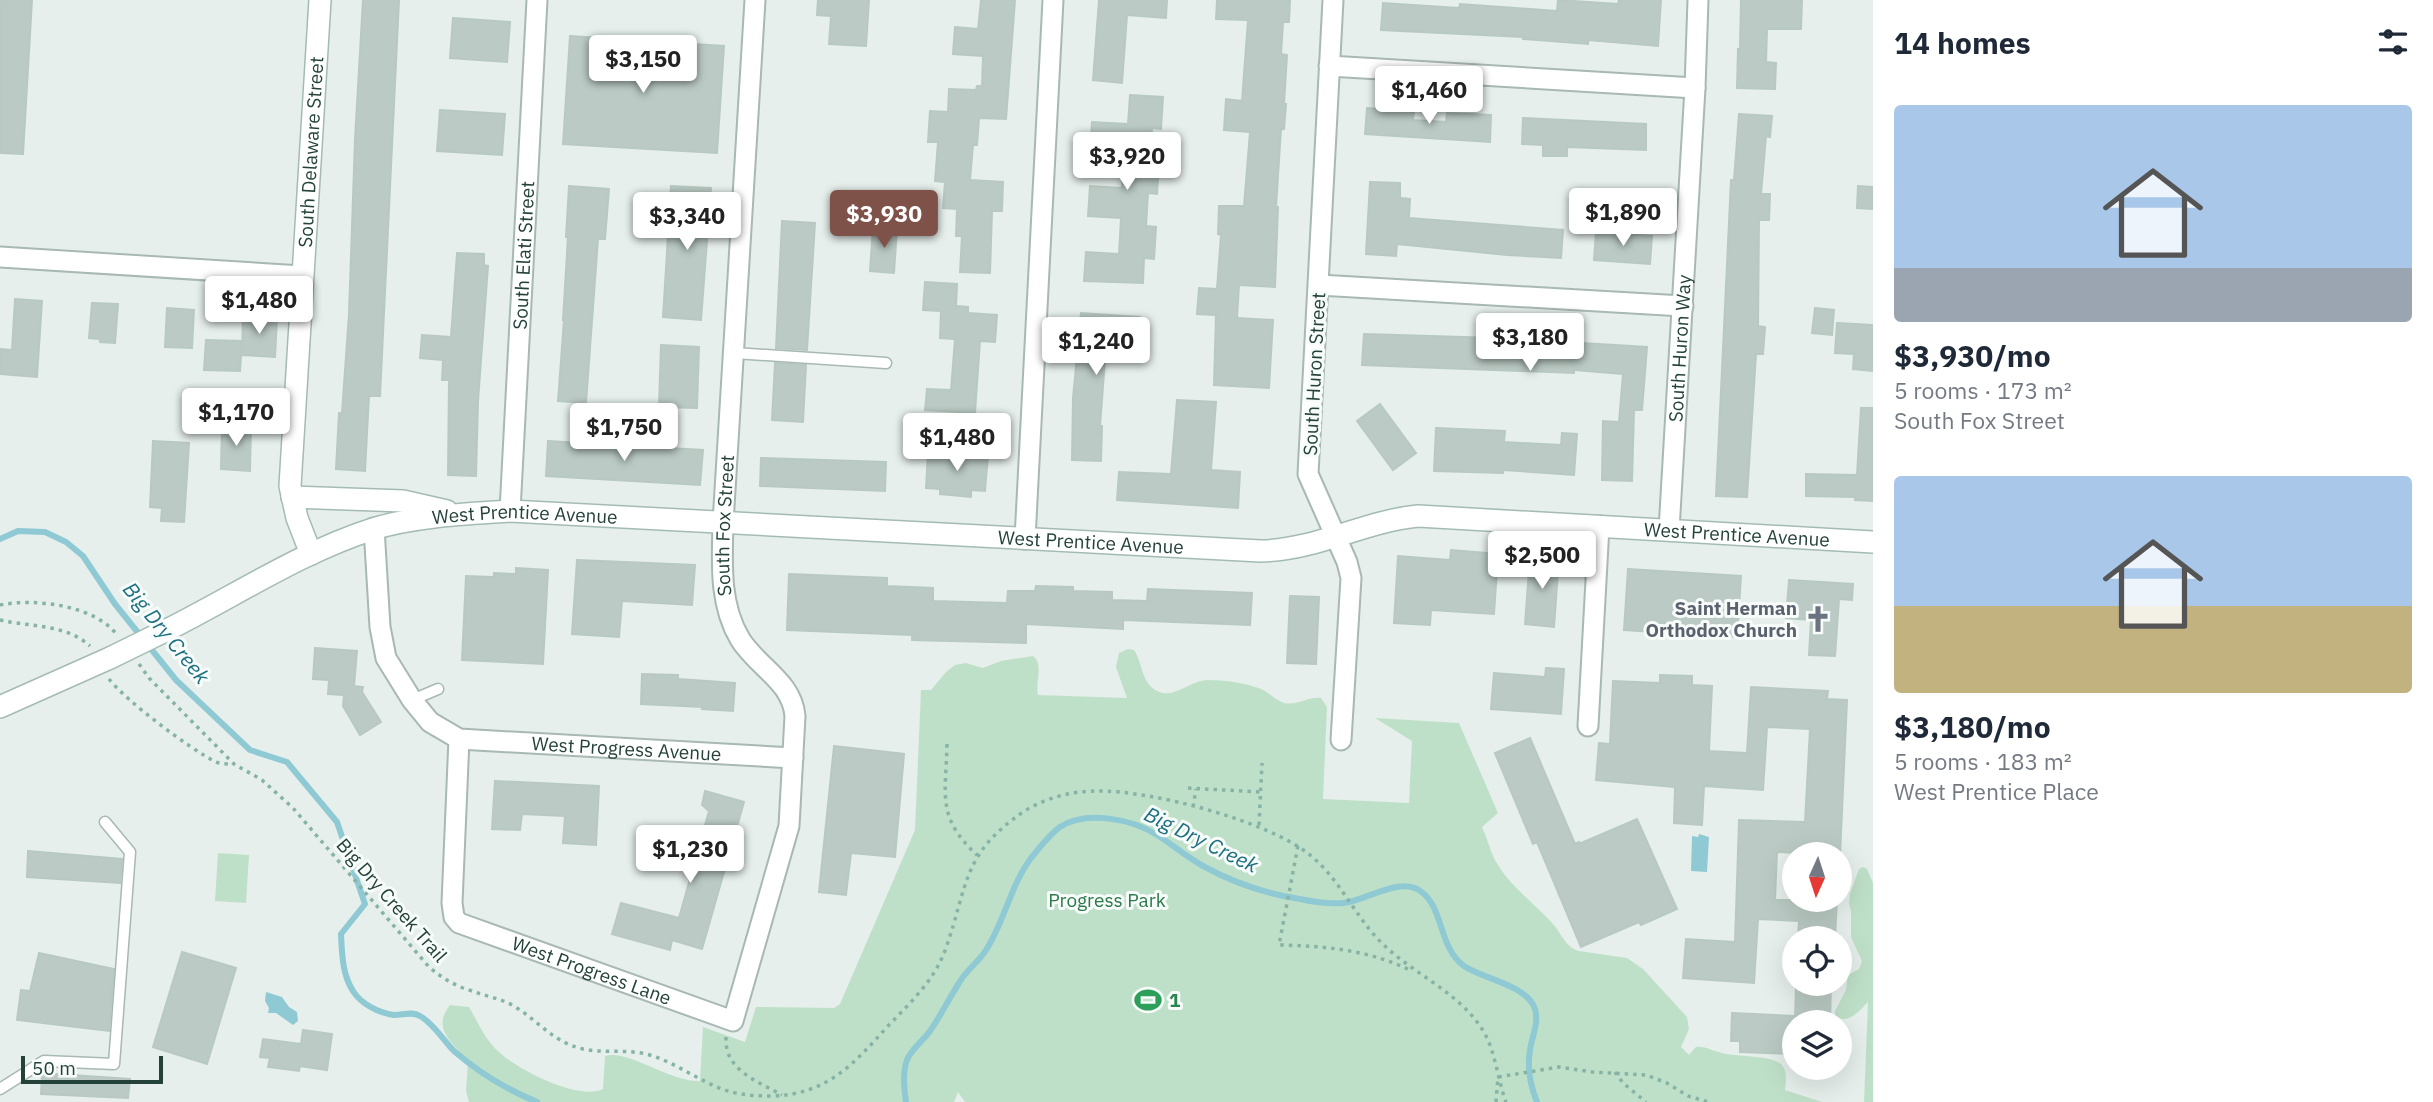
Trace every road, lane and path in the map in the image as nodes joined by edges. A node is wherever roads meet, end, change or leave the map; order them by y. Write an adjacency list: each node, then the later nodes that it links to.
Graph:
1 (320, 0): 10 (street, South Delaware Street)
2 (537, 0): 16 (street, South Elati Street)
3 (755, 0): 13 (street, South Fox Street)
4 (1053, 0): 23 (street)
5 (1333, 0): 7 (street, South Huron Street)
6 (1698, 0): 8 (street, South Huron Way)
7 (1329, 66): 8 (street); 11 (street, South Huron Street)
8 (1695, 88): 12 (street, South Huron Way)
9 (0, 257): 10 (street)
10 (302, 276): 15 (street, South Delaware Street)
11 (1319, 285): 12 (street); 22 (street, South Huron Street)
12 (1683, 306): 21 (street, South Huron Way)
13 (734, 353): 14 (lane); 18 (street, South Fox Street)
14 (887, 363)
15 (292, 497): 17 (street); 25 (street, South Delaware Street)
16 (510, 511): 17 (street, West Prentice Avenue); 18 (street, West Prentice Avenue)
17 (463, 514): 20 (street, West Prentice Avenue)
18 (723, 523): 23 (street, West Prentice Avenue); 39 (street, South Fox Street)
19 (1599, 526): 21 (street, West Prentice Avenue); 22 (street, West Prentice Avenue); 35 (street)
20 (374, 528): 25 (street, West Prentice Avenue); 33 (street)
21 (1669, 530): 24 (street, West Prentice Avenue)
22 (1336, 537): 23 (street, West Prentice Avenue); 37 (street, South Huron Street)
23 (1025, 538)
24 (1873, 542)
25 (311, 554): 31 (street, West Prentice Avenue, bridge)
26 (0, 605): 28 (path)
27 (0, 620): 29 (path)
28 (120, 638)
29 (90, 646)
30 (134, 658): 41 (path, Big Dry Creek Trail)
31 (109, 669): 34 (street, West Prentice Avenue); 41 (path, Big Dry Creek Trail)
32 (438, 689): 33 (lane)
33 (412, 699): 36 (street)
34 (0, 707)
35 (1588, 726)
36 (459, 739): 39 (street, West Progress Avenue); 51 (street, West Progress Lane)
37 (1341, 740)
38 (947, 744): 49 (path)
39 (793, 758): 51 (street, South Fox Street)
40 (1262, 763): 44 (path)
41 (234, 764): 55 (path, Big Dry Creek Trail)
42 (1188, 788): 43 (path)
43 (1196, 789): 44 (path); 45 (path)
44 (1261, 793): 47 (path)
45 (1193, 807): 47 (path, Big Dry Creek Trail); 49 (path, Big Dry Creek Trail)
46 (105, 822): 54 (lane)
47 (1259, 825): 48 (path, Big Dry Creek Trail)
48 (1298, 846): 50 (path, Big Dry Creek Trail); 50 (path)
49 (977, 855): 55 (path, Big Dry Creek Trail)
50 (1419, 974): 53 (path, Big Dry Creek Trail)
51 (733, 1021): 55 (path)
52 (1615, 1072): 53 (path); 58 (path); 59 (path)
53 (1498, 1077): 56 (path); 57 (path, Big Dry Creek Trail)
54 (0, 1089)
55 (784, 1096)
56 (1496, 1102)
57 (1506, 1102)
58 (1646, 1102)
59 (1707, 1102)

